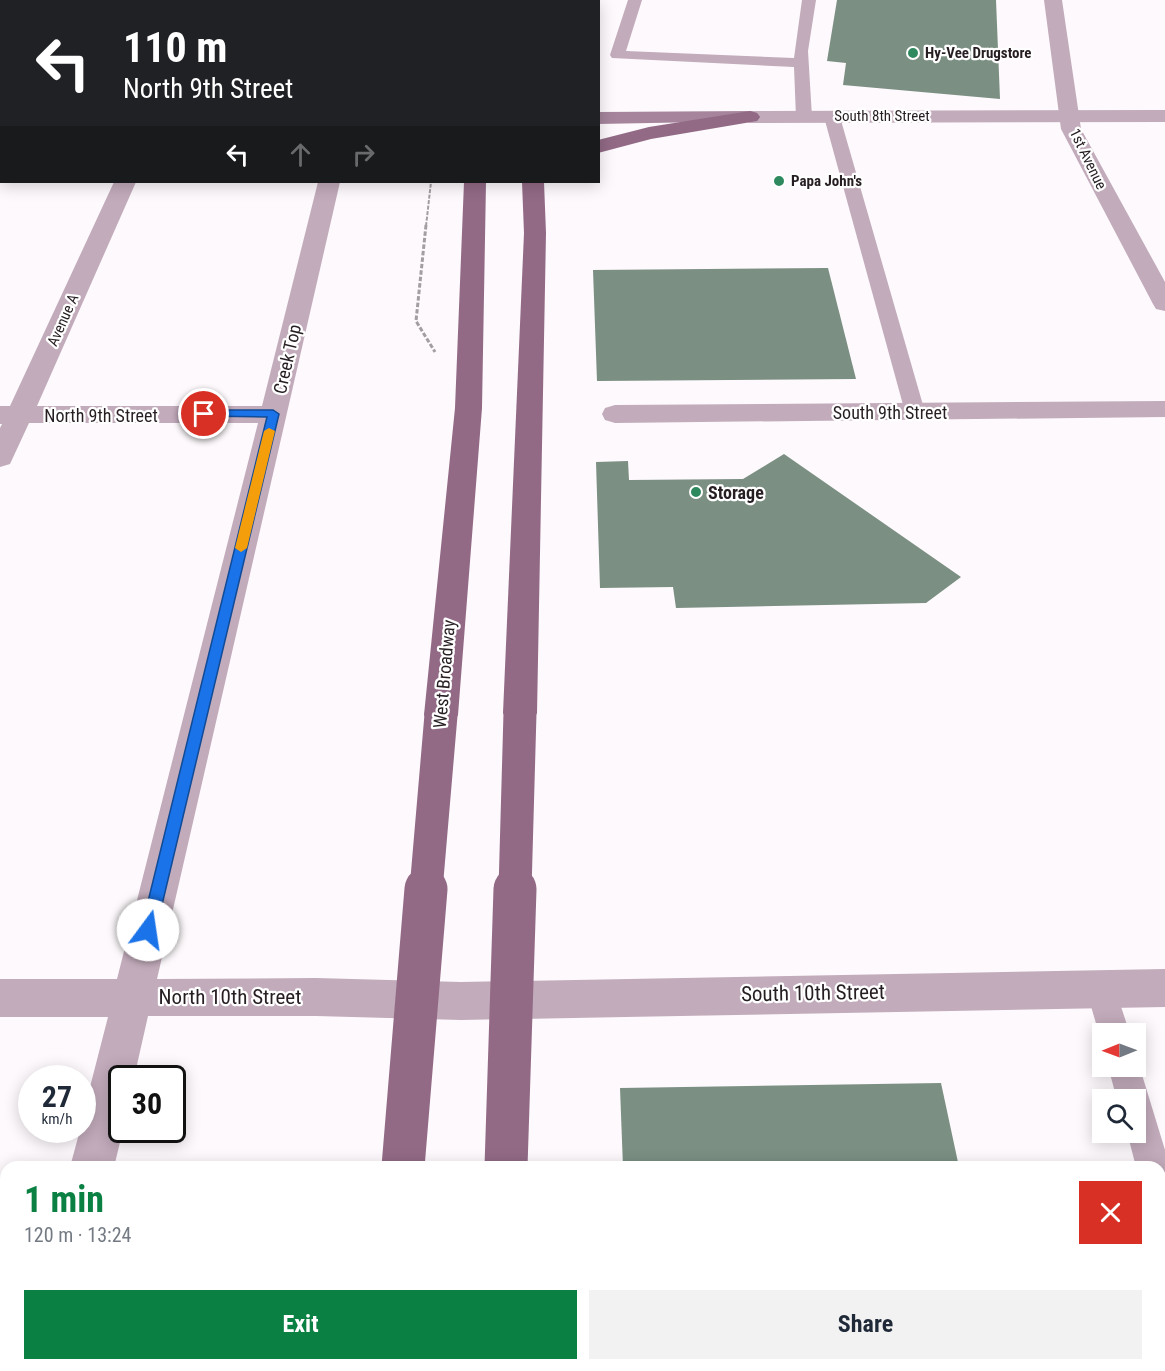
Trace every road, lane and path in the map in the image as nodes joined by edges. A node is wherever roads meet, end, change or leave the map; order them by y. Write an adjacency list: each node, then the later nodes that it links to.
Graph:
1 (635, 0): 4 (lane)
2 (809, 0): 4 (lane)
3 (1053, 0): 9 (street, 1st Avenue)
4 (801, 63): 7 (lane)
5 (1165, 116): 9 (street, South 8th Street)
6 (750, 117): 7 (street, South 8th Street); 10 (main road, South 8th Street); 11 (main road)
7 (804, 117): 8 (street, South 8th Street)
8 (832, 117): 9 (street, South 8th Street); 22 (lane)
9 (1068, 117): 19 (street, 1st Avenue)
10 (600, 118)
11 (600, 146)
12 (125, 183): 25 (street, Avenue A)
13 (329, 183): 23 (street, Creek Top)
14 (431, 183): 20 (path)
15 (475, 183): 35 (main road, West Broadway, bridge)
16 (533, 183): 18 (main road)
17 (555, 183): 18 (main road)
18 (535, 233): 36 (main road, bridge)
19 (1165, 304)
20 (440, 362)
21 (1165, 409): 22 (street, South 9th Street)
22 (915, 412): 24 (street, South 9th Street)
23 (273, 414): 25 (street, North 9th Street); 30 (street, Creek Top)
24 (615, 414)
25 (10, 415): 26 (street, Avenue A)
26 (0, 458)
27 (1165, 988): 28 (street, South 10th Street)
28 (1101, 989): 31 (street, South 10th Street); 32 (lane)
29 (0, 998): 30 (street, North 10th Street)
30 (132, 998): 31 (street, North 10th Street); 34 (street, Creek Top)
31 (461, 1001)
32 (1111, 1023)
33 (1146, 1142): 37 (lane)
34 (93, 1161)
35 (404, 1161)
36 (506, 1161)
37 (1151, 1161)

